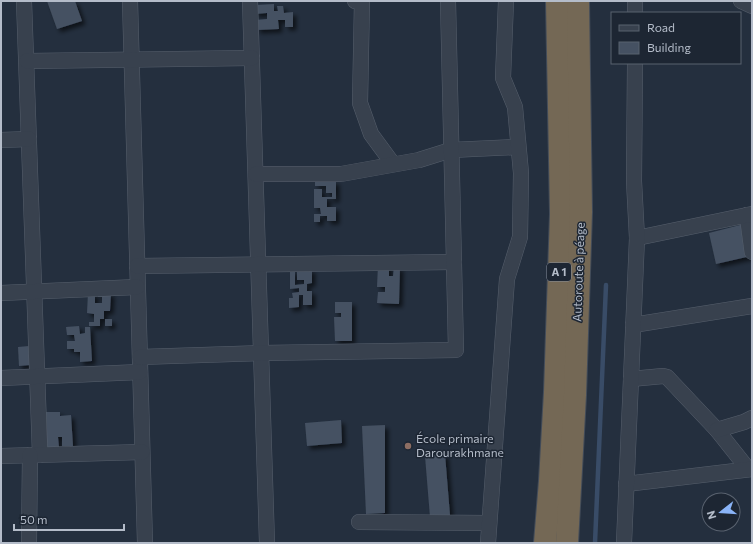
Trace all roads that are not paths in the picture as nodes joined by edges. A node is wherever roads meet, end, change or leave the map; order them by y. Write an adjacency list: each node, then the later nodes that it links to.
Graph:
1 (24, 1): 15 (street)
2 (130, 1): 14 (street)
3 (250, 1): 13 (street)
4 (355, 1): 21 (street)
5 (448, 1): 20 (street)
6 (506, 1): 19 (street)
7 (556, 1): 53 (highway, A 1)
8 (578, 1): 54 (highway, Autoroute à péage / A 1)
9 (635, 1): 12 (street)
10 (741, 1): 11 (street)
11 (752, 6)
12 (635, 12)
13 (252, 58): 14 (street); 22 (street)
14 (131, 60): 15 (street); 28 (street)
15 (27, 61): 17 (street)
16 (635, 64): 24 (street)
17 (29, 139): 18 (street); 30 (street)
18 (1, 140)
19 (518, 147): 20 (street); 48 (street)
20 (451, 150): 21 (street); 26 (street)
21 (393, 164): 22 (street)
22 (256, 174): 27 (street)
23 (750, 215): 24 (street); 25 (street)
24 (637, 238): 33 (street)
25 (752, 252)
26 (454, 262): 27 (street); 34 (street)
27 (259, 264): 28 (street); 34 (street)
28 (137, 266): 29 (street)
29 (138, 287): 30 (street); 35 (street)
30 (35, 291): 31 (street); 37 (street)
31 (1, 293)
32 (752, 306): 33 (street)
33 (633, 325): 39 (street)
34 (262, 353): 35 (street); 51 (street)
35 (140, 357): 36 (street)
36 (140, 372): 37 (street); 42 (street)
37 (38, 377): 38 (street); 43 (street)
38 (1, 378)
39 (631, 379): 41 (street); 46 (street)
40 (752, 418): 41 (street)
41 (717, 430): 45 (street)
42 (142, 452): 43 (street); 50 (street)
43 (35, 455): 44 (street); 49 (street)
44 (1, 456)
45 (750, 469): 46 (street)
46 (626, 484): 55 (street)
47 (359, 522): 48 (street)
48 (489, 523): 52 (street)
49 (29, 543)
50 (145, 543)
51 (268, 543)
52 (488, 543)
53 (545, 543)
54 (567, 543)
55 (624, 543)

